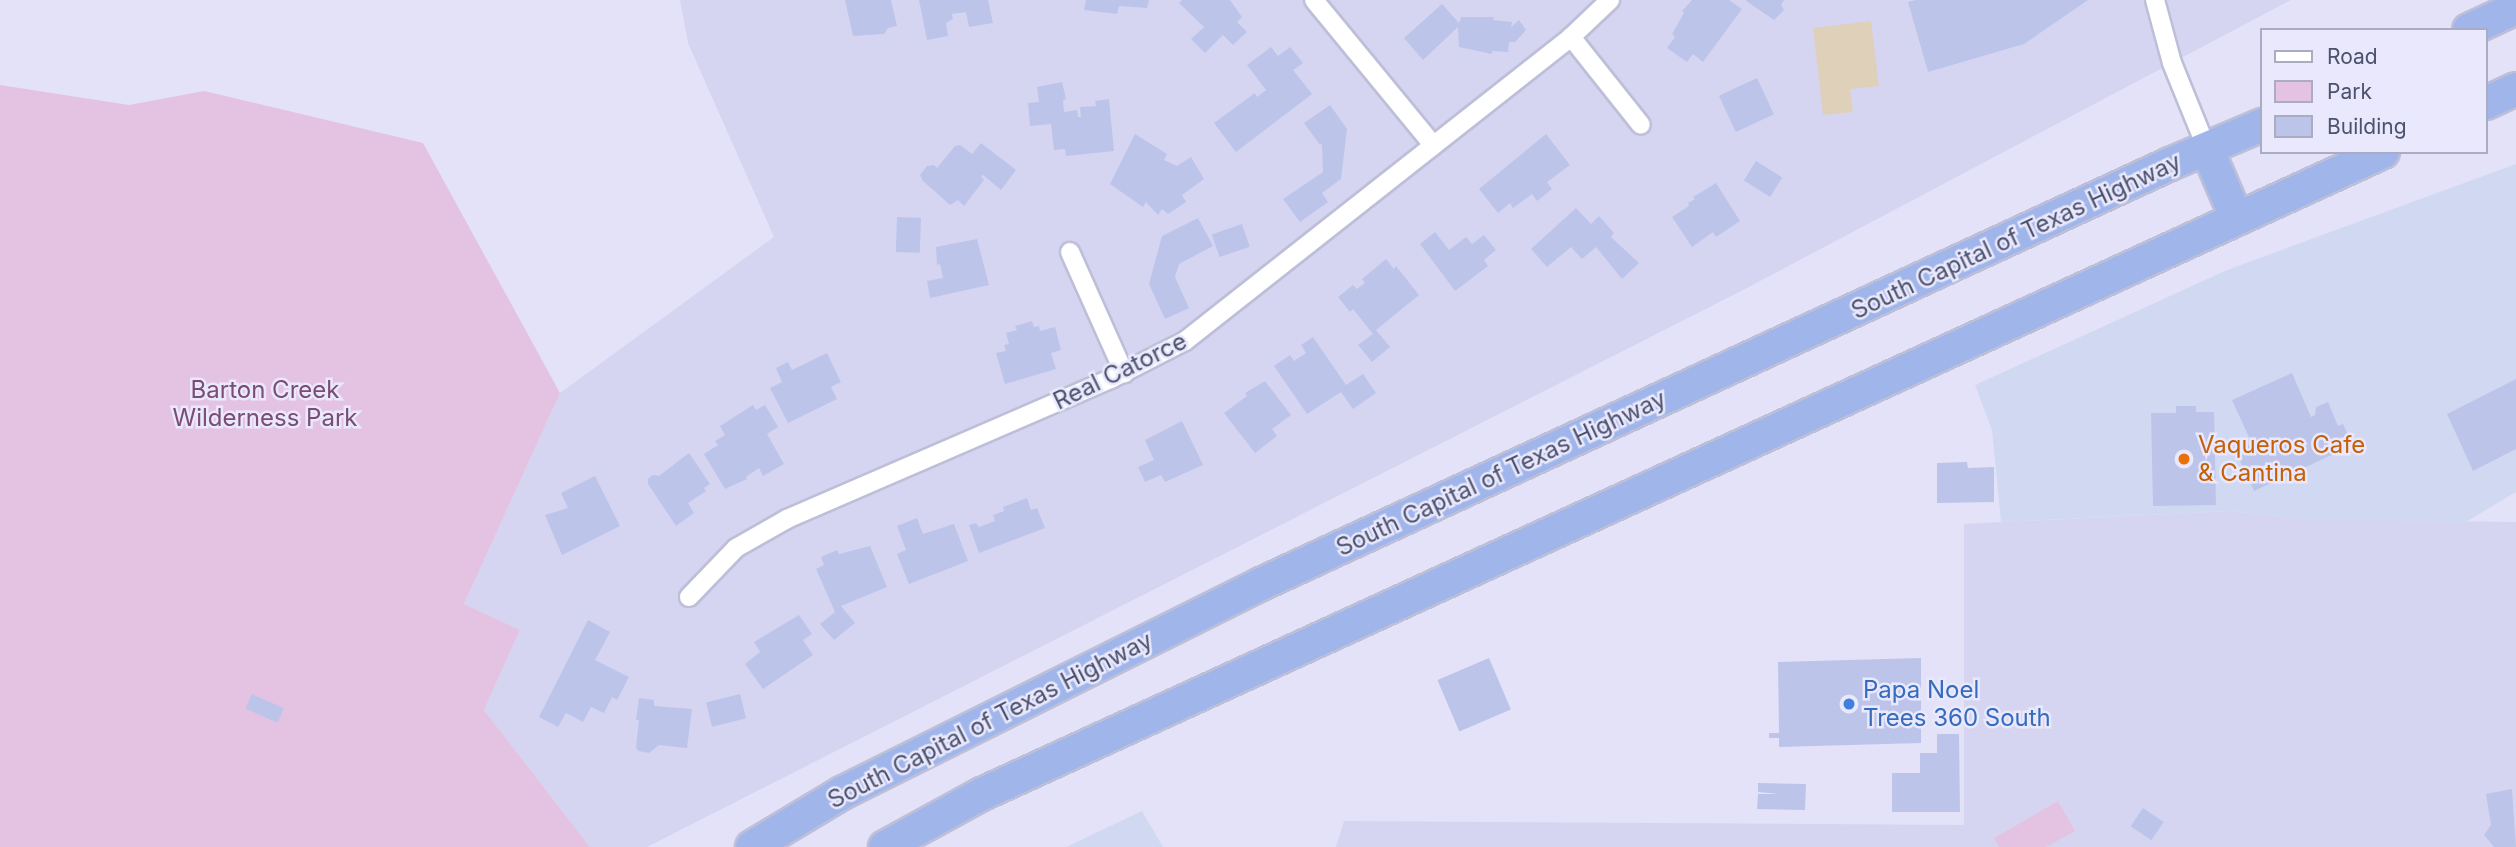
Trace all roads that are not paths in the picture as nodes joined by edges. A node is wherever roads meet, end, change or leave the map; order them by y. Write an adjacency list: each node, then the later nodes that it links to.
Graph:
1 (1314, 0): 11 (street)
2 (1610, 0): 6 (street, Real Catorce)
3 (2155, 0): 12 (street)
4 (2516, 8): 5 (highway)
5 (2473, 28)
6 (1571, 37): 9 (street); 11 (street, Real Catorce)
7 (2516, 89): 8 (highway)
8 (2488, 102)
9 (1641, 125)
10 (2260, 126): 12 (highway, South Capital of Texas Highway)
11 (1433, 145): 16 (street, Real Catorce)
12 (2207, 149): 14 (highway); 18 (highway, South Capital of Texas Highway)
13 (2379, 154): 14 (highway)
14 (2237, 219): 19 (highway)
15 (1070, 252): 16 (street)
16 (1124, 373): 17 (street, Real Catorce)
17 (689, 597)
18 (752, 847)
19 (885, 847)

